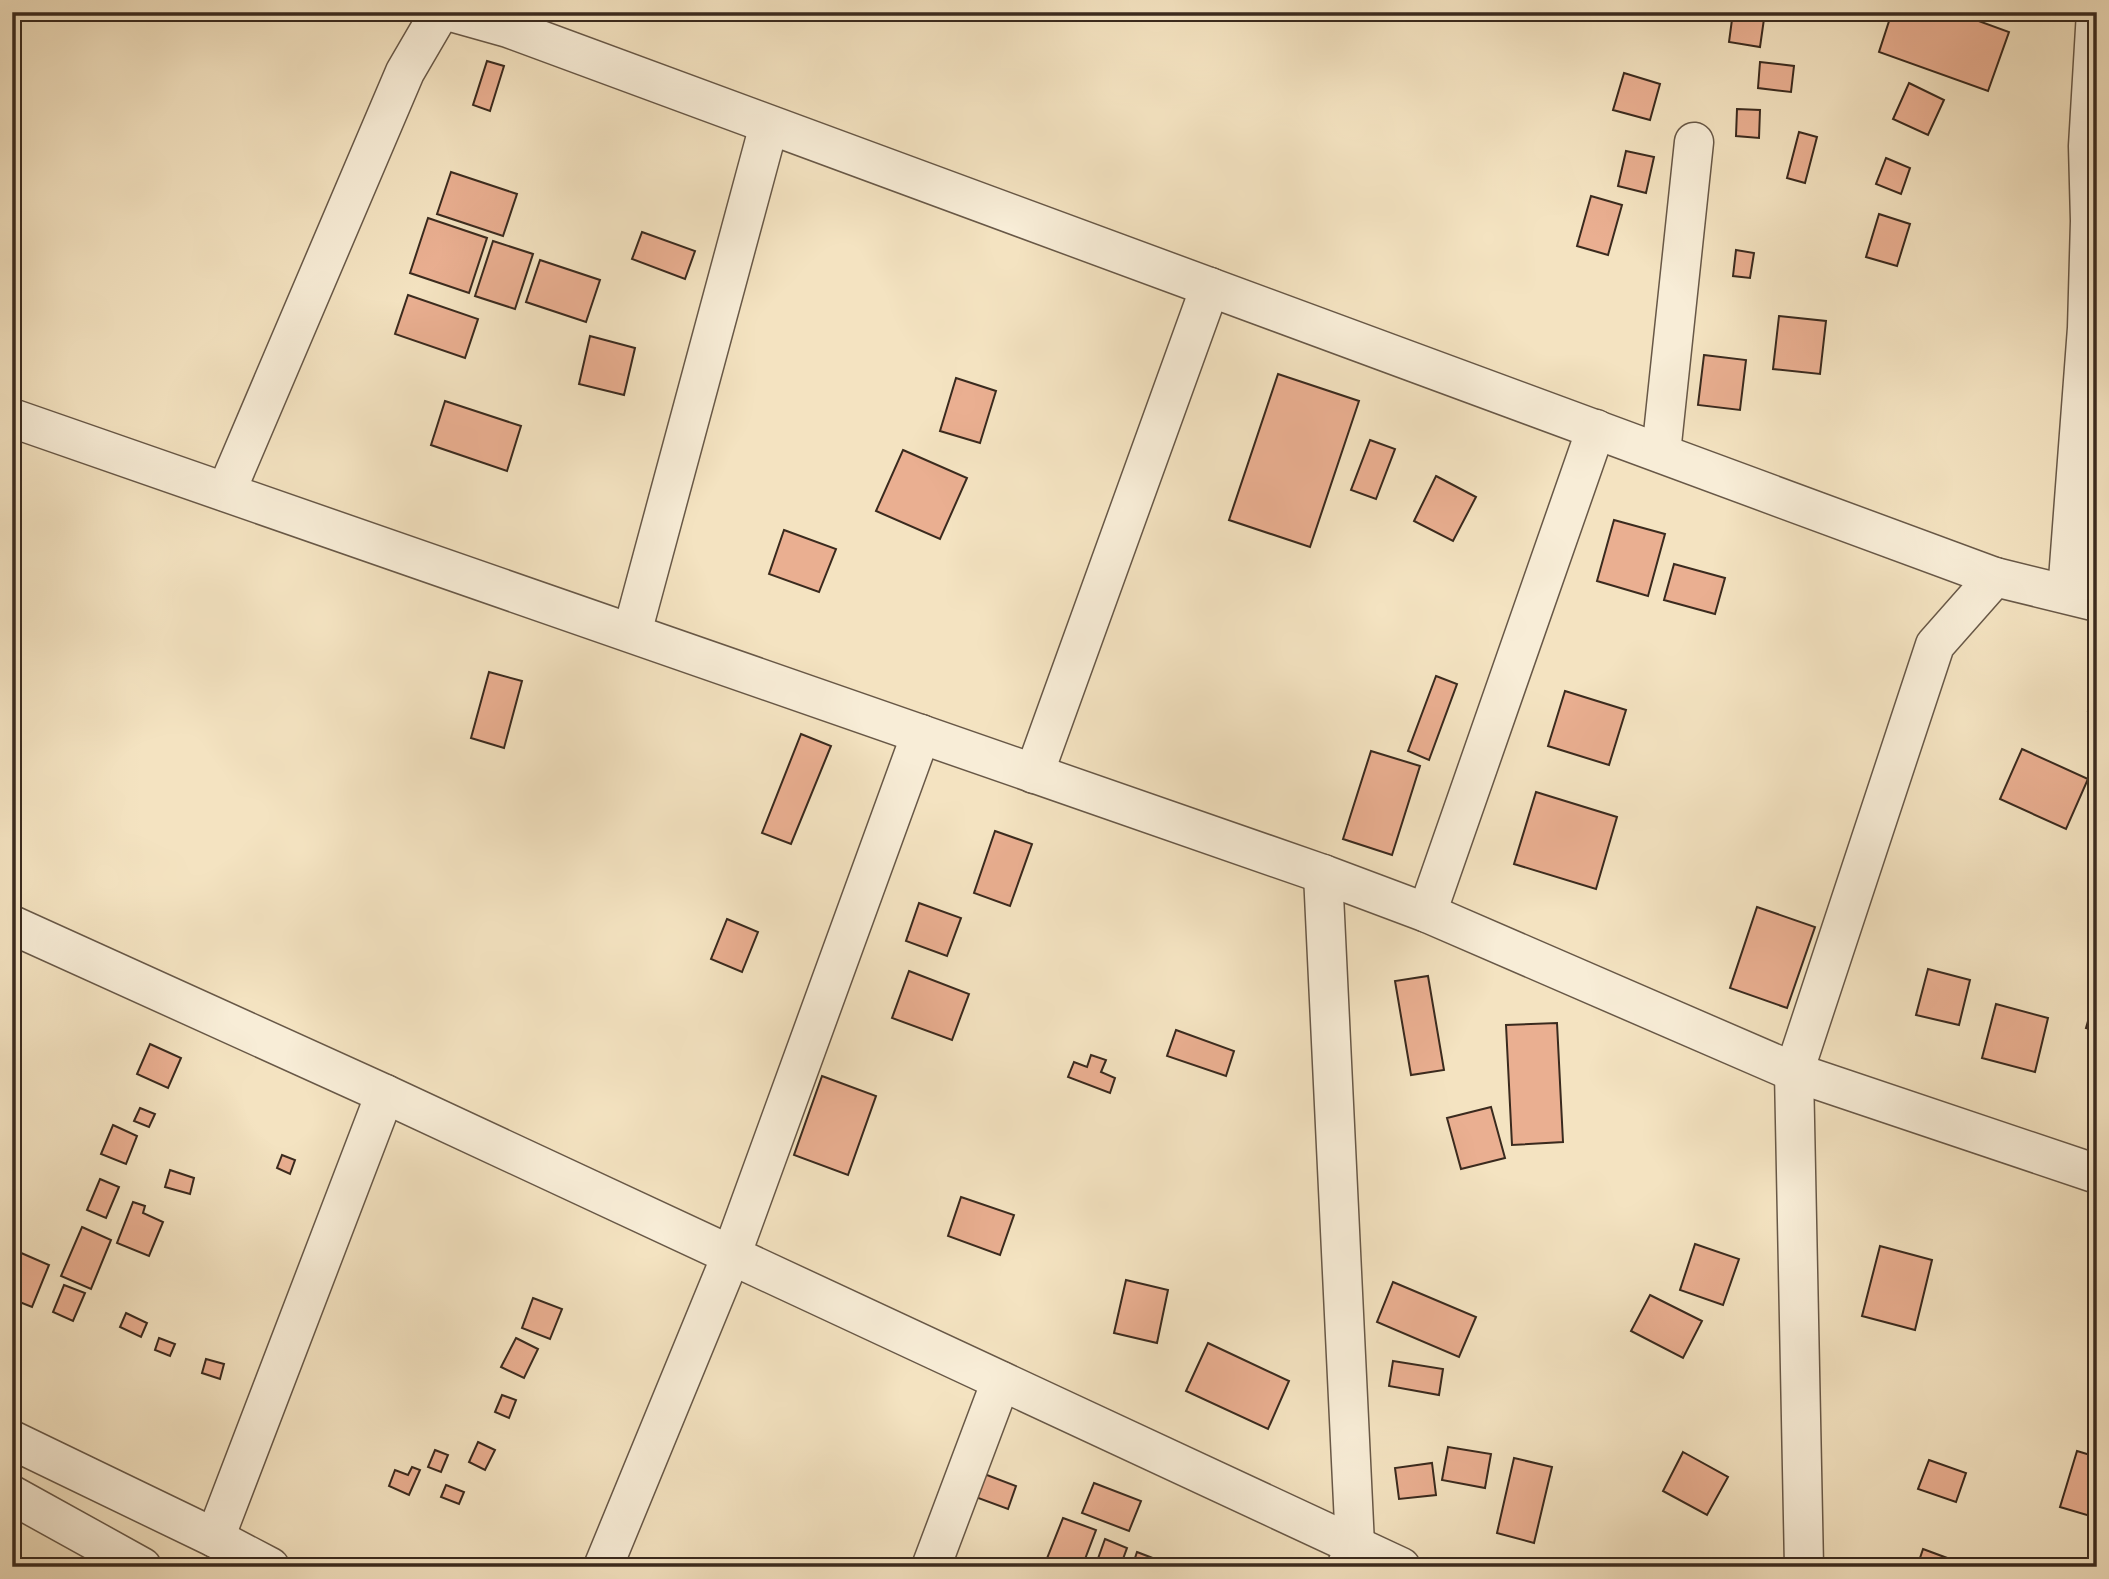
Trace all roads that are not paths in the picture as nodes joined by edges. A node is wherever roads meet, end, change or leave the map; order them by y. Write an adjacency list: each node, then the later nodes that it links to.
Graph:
1 (440, 12): 10 (street)
2 (451, 12): 4 (street)
3 (2096, 12): 12 (street)
4 (769, 125): 6 (street); 13 (street)
5 (1694, 142): 9 (street)
6 (1210, 287): 8 (street); 15 (street)
7 (12, 418): 10 (street)
8 (1596, 429): 9 (street); 17 (street)
9 (1661, 453): 11 (street)
10 (226, 492): 13 (street)
11 (1995, 577): 12 (street); 19 (street)
12 (2082, 598)
13 (632, 633): 14 (street)
14 (921, 734): 15 (street); 22 (street)
15 (1034, 774): 16 (street)
16 (1323, 874): 17 (street); 27 (street)
17 (1427, 913): 19 (street)
18 (15, 933): 20 (street)
19 (1794, 1072): 21 (street); 33 (street)
20 (385, 1094): 22 (street); 26 (street)
21 (2097, 1174)
22 (731, 1255): 23 (street); 30 (street)
23 (1001, 1381): 27 (street); 31 (street)
24 (12, 1440): 26 (street)
25 (12, 1495): 28 (street)
26 (215, 1538): 29 (street)
27 (1351, 1556): 32 (street)
28 (142, 1567)
29 (270, 1567)
30 (603, 1567)
31 (931, 1567)
32 (1401, 1567)
33 (1804, 1567)

